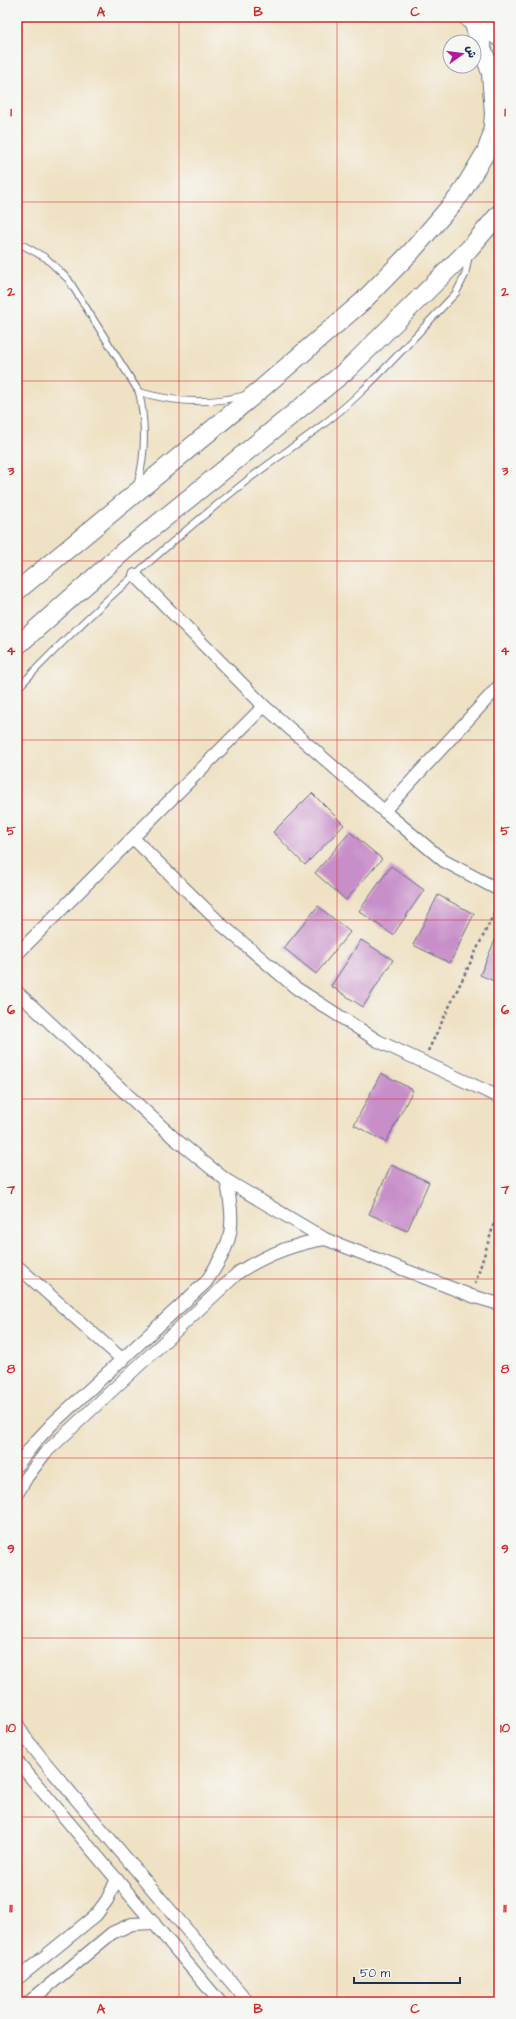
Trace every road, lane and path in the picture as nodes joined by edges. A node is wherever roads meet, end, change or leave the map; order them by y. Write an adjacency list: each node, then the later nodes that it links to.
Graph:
1 (469, 19): 2 (street); 3 (street)
2 (499, 37)
3 (493, 147): 7 (street)
4 (499, 214): 6 (street)
5 (17, 242): 8 (lane)
6 (469, 249): 10 (lane); 12 (street)
7 (260, 390): 8 (lane); 9 (street)
8 (139, 392): 9 (lane)
9 (135, 493): 11 (street)
10 (135, 575): 14 (lane); 15 (street)
11 (17, 591)
12 (17, 646)
13 (499, 686): 16 (street)
14 (17, 689)
15 (264, 706): 16 (street); 17 (street)
16 (384, 811): 18 (street)
17 (133, 838): 20 (street); 22 (street)
18 (499, 890)
19 (499, 903): 22 (path)
20 (17, 954)
21 (17, 992): 24 (street)
22 (423, 1062): 23 (street)
23 (499, 1097)
24 (226, 1180): 26 (street); 28 (street)
25 (499, 1208): 30 (path)
26 (325, 1239): 29 (street); 30 (street)
27 (17, 1266): 32 (street)
28 (206, 1282): 29 (street); 32 (street)
29 (216, 1292): 34 (street)
30 (472, 1296): 31 (street)
31 (499, 1304)
32 (123, 1360): 33 (street)
33 (17, 1465)
34 (17, 1494)
35 (17, 1723): 42 (street)
36 (17, 1761): 37 (street)
37 (117, 1879): 38 (street); 39 (street)
38 (154, 1924): 40 (street); 41 (street)
39 (17, 1979)
40 (29, 2002)
41 (220, 2002)
42 (248, 2002)

